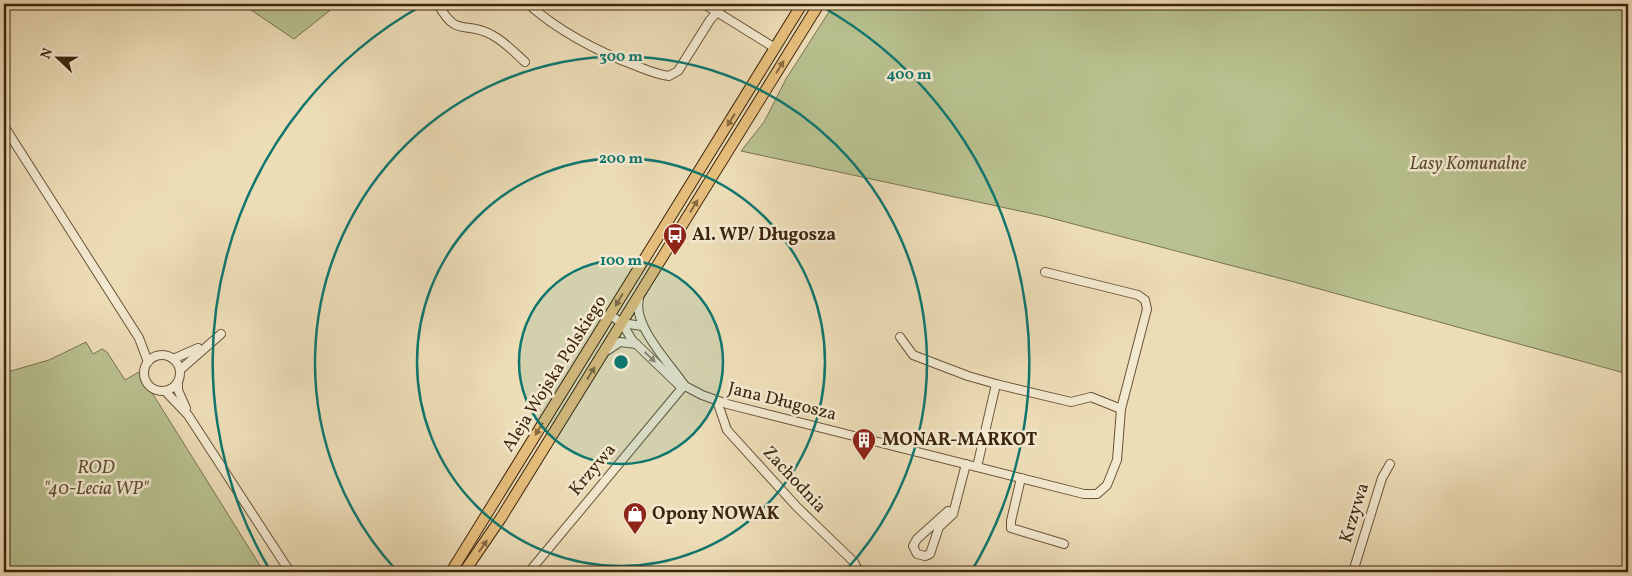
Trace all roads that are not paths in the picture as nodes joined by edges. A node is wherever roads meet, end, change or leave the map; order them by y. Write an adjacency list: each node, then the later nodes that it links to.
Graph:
1 (438, 4): 9 (street)
2 (528, 4): 7 (street)
3 (704, 4): 7 (street)
4 (724, 4): 7 (street)
5 (802, 4): 8 (main road, Aleja Wojska Polskiego)
6 (819, 4): 11 (main road, Aleja Wojska Polskiego, one-way to 6)
7 (718, 12): 8 (street)
8 (775, 48): 10 (main road, Aleja Wojska Polskiego)
9 (525, 62)
10 (749, 90): 11 (main road); 15 (main road, Aleja Wojska Polskiego, one-way to 15)
11 (761, 98): 14 (main road, Aleja Wojska Polskiego, one-way to 11)
12 (4, 126): 20 (street)
13 (1045, 272): 34 (street, Jana Długosza)
14 (641, 292): 16 (main road, Aleja Wojska Polskiego); 17 (street)
15 (610, 315): 16 (street); 33 (main road, Aleja Wojska Polskiego)
16 (622, 323): 17 (street); 22 (street); 23 (main road, Aleja Wojska Polskiego)
17 (642, 326): 30 (street)
18 (221, 334): 21 (street)
19 (900, 337): 29 (street)
20 (139, 338): 24 (street); 26 (street)
21 (207, 344): 25 (street); 27 (street)
22 (636, 344): 23 (street); 30 (street, one-way to 30)
23 (602, 355): 36 (main road, Aleja Wojska Polskiego, one-way to 23)
24 (158, 356): 25 (street); 26 (street)
25 (173, 359): 27 (street)
26 (148, 362): 31 (street)
27 (180, 370): 28 (street)
28 (178, 383): 31 (street); 35 (street)
29 (996, 384): 34 (street); 39 (street)
30 (683, 387): 32 (street, Jana Długosza); 48 (street, Krzywa)
31 (165, 391): 35 (street)
32 (717, 401): 37 (street, Jana Długosza); 49 (street, Zachodnia)
33 (553, 407): 36 (main road); 46 (main road, Aleja Wojska Polskiego, one-way to 46)
34 (1121, 408): 42 (street, Jana Długosza)
35 (188, 415): 45 (street)
36 (565, 415): 47 (main road, Aleja Wojska Polskiego, one-way to 36)
37 (966, 464): 39 (street, Jana Długosza); 43 (street)
38 (1390, 464): 50 (street, Krzywa)
39 (977, 467): 40 (street, Jana Długosza)
40 (1021, 478): 42 (street, Jana Długosza); 44 (street)
41 (1082, 483): 42 (street)
42 (1079, 492)
43 (953, 514): 43 (street)
44 (1064, 544)
45 (290, 572)
46 (451, 572)
47 (464, 572)
48 (529, 572)
49 (859, 572)
50 (1353, 572)

